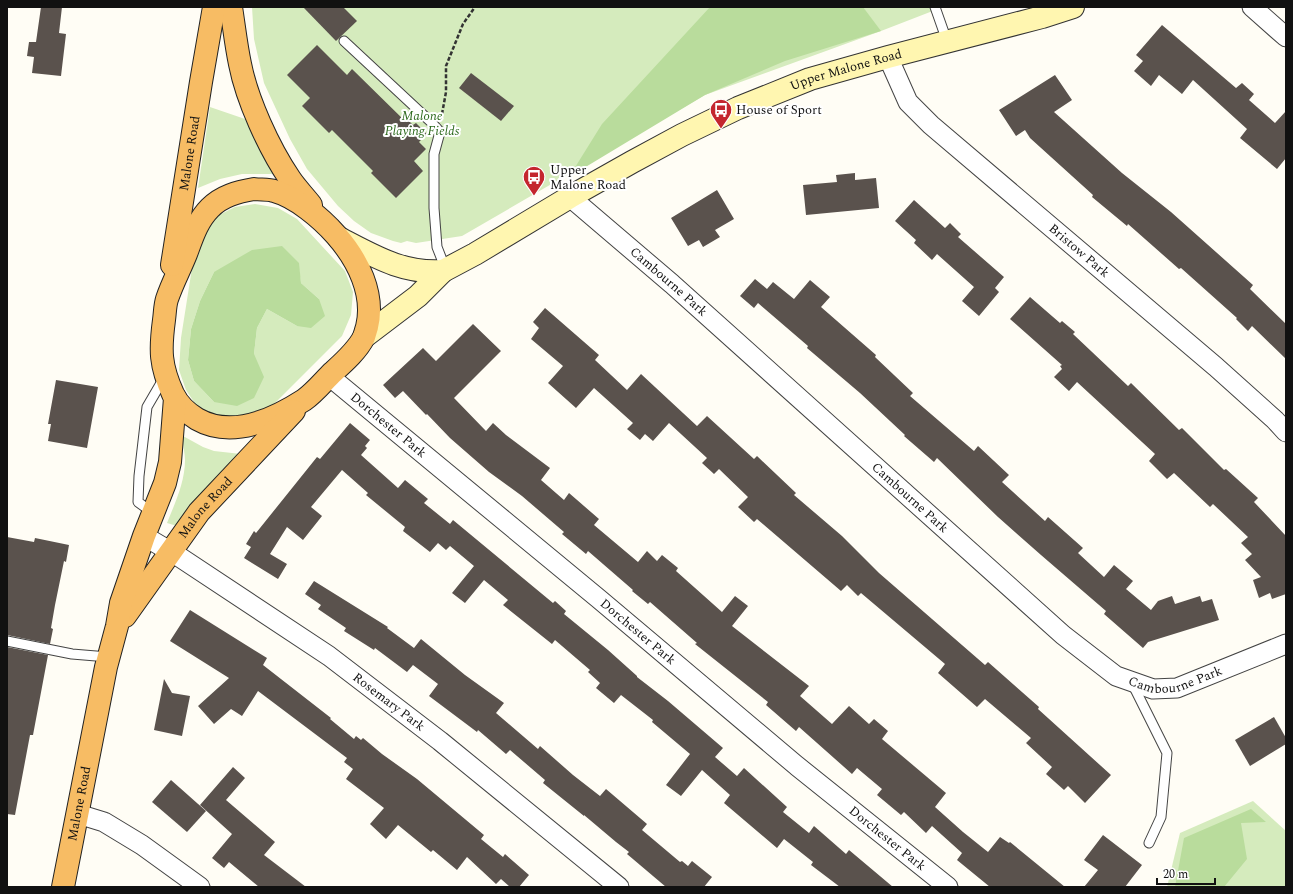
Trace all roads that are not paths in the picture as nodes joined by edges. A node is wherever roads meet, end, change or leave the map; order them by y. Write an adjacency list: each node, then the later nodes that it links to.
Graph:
1 (214, 7): 13 (highway, Malone Road)
2 (232, 7): 11 (highway)
3 (935, 7): 8 (lane)
4 (1073, 7): 8 (main road, Upper Malone Road)
5 (1252, 7): 6 (street)
6 (1286, 37)
7 (344, 41): 12 (lane)
8 (947, 41): 9 (main road, Upper Malone Road)
9 (888, 57): 10 (main road, Upper Malone Road); 18 (street, Bristow Park)
10 (570, 196): 12 (main road, Upper Malone Road); 26 (street, Cambourne Park)
11 (333, 232): 12 (main road, Upper Malone Road); 13 (highway); 14 (highway)
12 (444, 271): 14 (main road, Upper Malone Road)
13 (167, 300): 16 (highway)
14 (364, 337): 15 (highway)
15 (329, 376): 17 (highway); 32 (street, Dorchester Park)
16 (168, 390): 17 (highway); 19 (highway, Malone Road); 19 (lane)
17 (305, 399): 21 (highway, Malone Road)
18 (1286, 432)
19 (154, 514): 20 (highway, Malone Road)
20 (144, 536): 21 (street, Rosemary Park); 22 (highway, Malone Road)
21 (170, 552): 22 (highway, Malone Road); 31 (street, Rosemary Park)
22 (117, 626): 25 (highway, Malone Road)
23 (7, 641): 25 (lane)
24 (1286, 644): 26 (street, Cambourne Park)
25 (109, 658): 27 (highway, Malone Road)
26 (1132, 682): 28 (lane)
27 (78, 814): 29 (highway, Malone Road); 30 (street)
28 (1149, 843)
29 (63, 887)
30 (200, 887)
31 (619, 887)
32 (948, 887)

